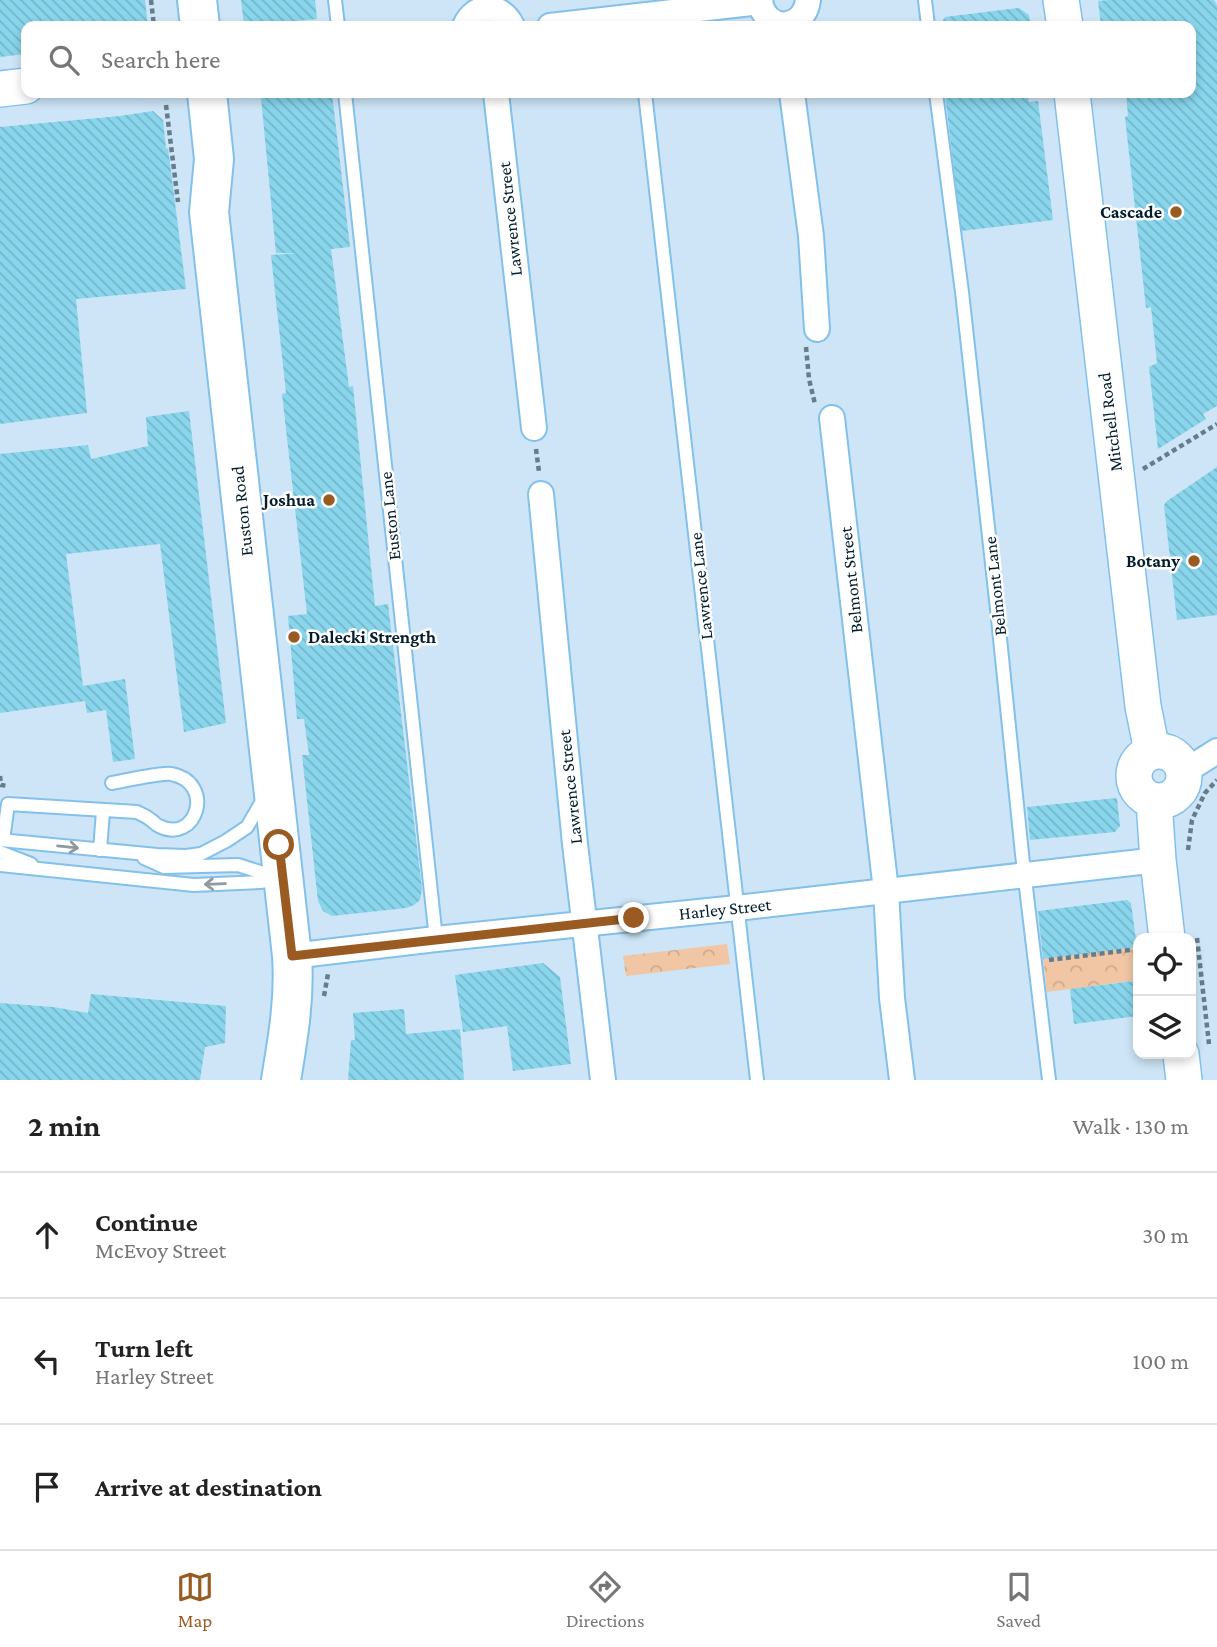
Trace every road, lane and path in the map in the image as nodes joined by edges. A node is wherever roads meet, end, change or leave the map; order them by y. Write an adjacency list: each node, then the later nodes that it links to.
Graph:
1 (151, 0): 11 (path)
2 (174, 0): 12 (main road)
3 (197, 0): 13 (main road)
4 (335, 0): 14 (lane)
5 (808, 0): 19 (street)
6 (925, 0): 20 (lane)
7 (1061, 0): 21 (street)
8 (760, 1): 10 (street); 18 (street)
9 (485, 5): 15 (street); 16 (street)
10 (636, 14): 17 (street)
11 (153, 21)
12 (176, 21)
13 (199, 21)
14 (337, 21)
15 (468, 21)
16 (509, 21)
17 (586, 21)
18 (773, 21)
19 (797, 21)
20 (927, 21)
21 (1064, 21)
22 (21, 87): 23 (street)
23 (0, 89)
24 (184, 98): 32 (main road, Euston Road)
25 (208, 98): 32 (main road, Euston Road)
26 (346, 98): 59 (lane, Euston Lane)
27 (497, 98): 36 (street, Lawrence Street)
28 (646, 98): 56 (lane, Lawrence Lane)
29 (793, 98): 33 (street)
30 (937, 98): 53 (lane, Belmont Lane)
31 (1073, 98): 37 (street, Mitchell Road)
32 (209, 212): 44 (main road, Euston Road)
33 (817, 329): 34 (path)
34 (832, 418): 55 (street, Belmont Street)
35 (1217, 424): 37 (path)
36 (534, 428): 38 (path)
37 (1117, 479): 39 (street, Mitchell Road)
38 (541, 494): 57 (street, Lawrence Street)
39 (1152, 751): 43 (street); 45 (street)
40 (1217, 751): 43 (street)
41 (1217, 780): 43 (path)
42 (113, 783): 46 (lane)
43 (1195, 783): 45 (street); 50 (path)
44 (274, 793): 49 (lane); 54 (main road, Euston Road)
45 (1154, 801): 50 (street)
46 (103, 811): 47 (lane); 48 (lane)
47 (1, 844): 48 (lane, one-way to 48); 52 (lane)
48 (100, 850): 49 (lane)
49 (132, 853): 54 (lane)
50 (1172, 858): 53 (street, Harley Street); 58 (street)
51 (0, 865): 52 (lane)
52 (47, 870): 54 (lane, one-way to 52)
53 (1025, 876): 55 (street, Harley Street); 62 (lane, Belmont Lane)
54 (283, 879): 61 (main road, Euston Road)
55 (886, 891): 56 (street, Harley Street); 67 (street, Belmont Street)
56 (737, 908): 57 (street, Harley Street); 66 (lane, Lawrence Lane)
57 (584, 923): 59 (street, Harley Street); 65 (street, Lawrence Street)
58 (1181, 933)
59 (436, 939): 61 (street, Harley Street)
60 (1133, 950): 62 (path)
61 (292, 956): 64 (main road, Euston Road)
62 (1035, 962): 68 (lane, Belmont Lane)
63 (1194, 1059): 69 (street)
64 (281, 1080)
65 (603, 1080)
66 (757, 1080)
67 (902, 1080)
68 (1049, 1080)
69 (1184, 1080)

